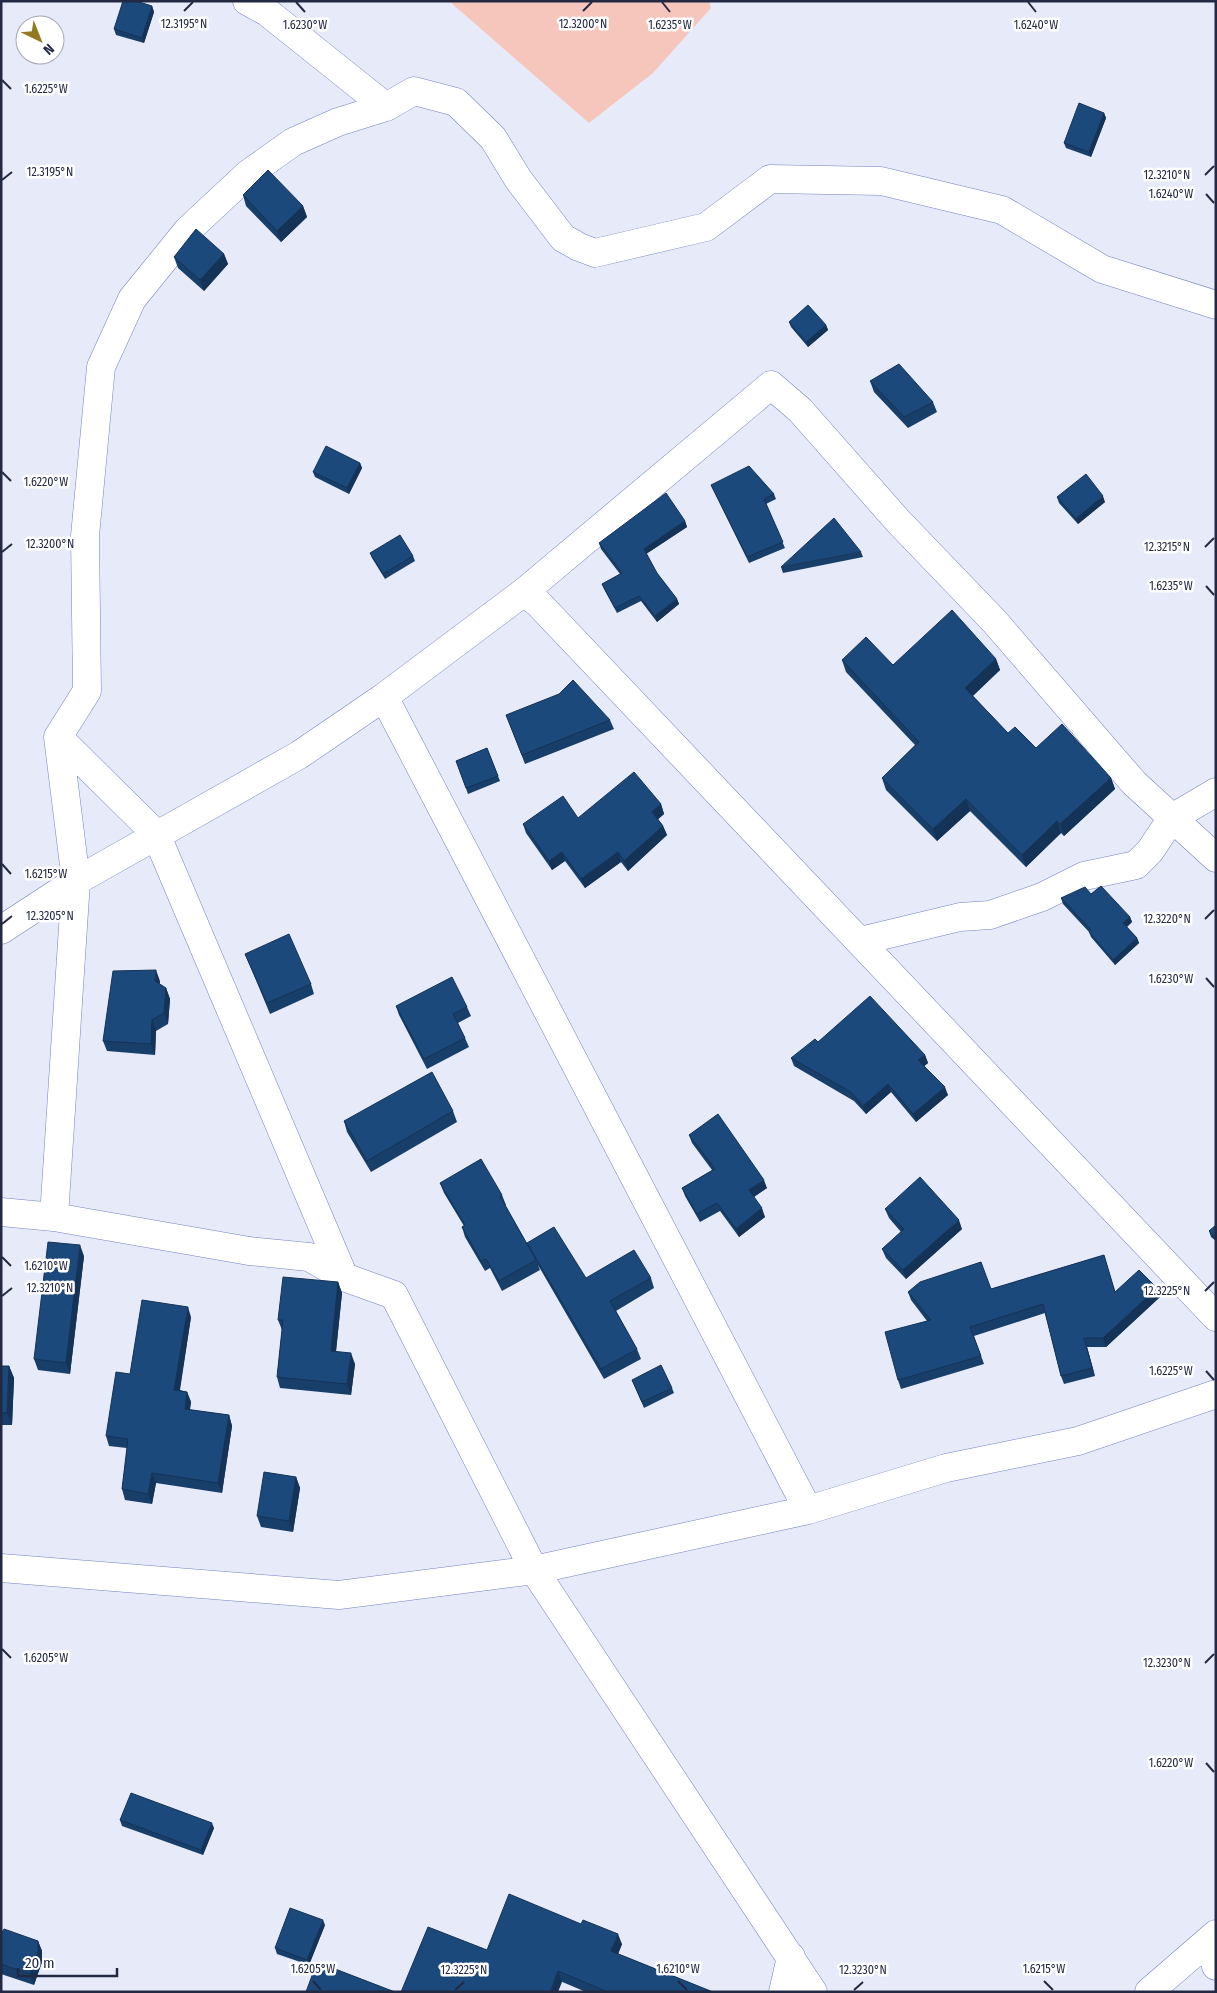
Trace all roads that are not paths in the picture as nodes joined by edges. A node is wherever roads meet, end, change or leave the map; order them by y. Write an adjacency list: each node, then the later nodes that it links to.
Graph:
1 (247, 1): 2 (street)
2 (386, 106): 3 (street); 6 (street)
3 (1216, 304)
4 (524, 592): 5 (street); 8 (street); 13 (street)
5 (384, 697): 9 (street); 19 (street)
6 (58, 737): 9 (street); 11 (street)
7 (1216, 792): 8 (street)
8 (1172, 818): 10 (street); 13 (street)
9 (156, 834): 11 (street); 16 (street)
10 (1216, 858)
11 (76, 881): 12 (street); 15 (street)
12 (1, 930)
13 (860, 941): 17 (street)
14 (1, 1212): 15 (street)
15 (54, 1217): 16 (street)
16 (344, 1277): 20 (street)
17 (1216, 1317)
18 (1216, 1394): 19 (street)
19 (808, 1510): 20 (street)
20 (534, 1570): 21 (street); 23 (street)
21 (3, 1571)
22 (1213, 1936): 24 (street); 27 (street)
23 (791, 1956): 25 (street); 26 (street)
24 (1216, 1966)
25 (783, 1992)
26 (813, 1992)
27 (1149, 1992)

